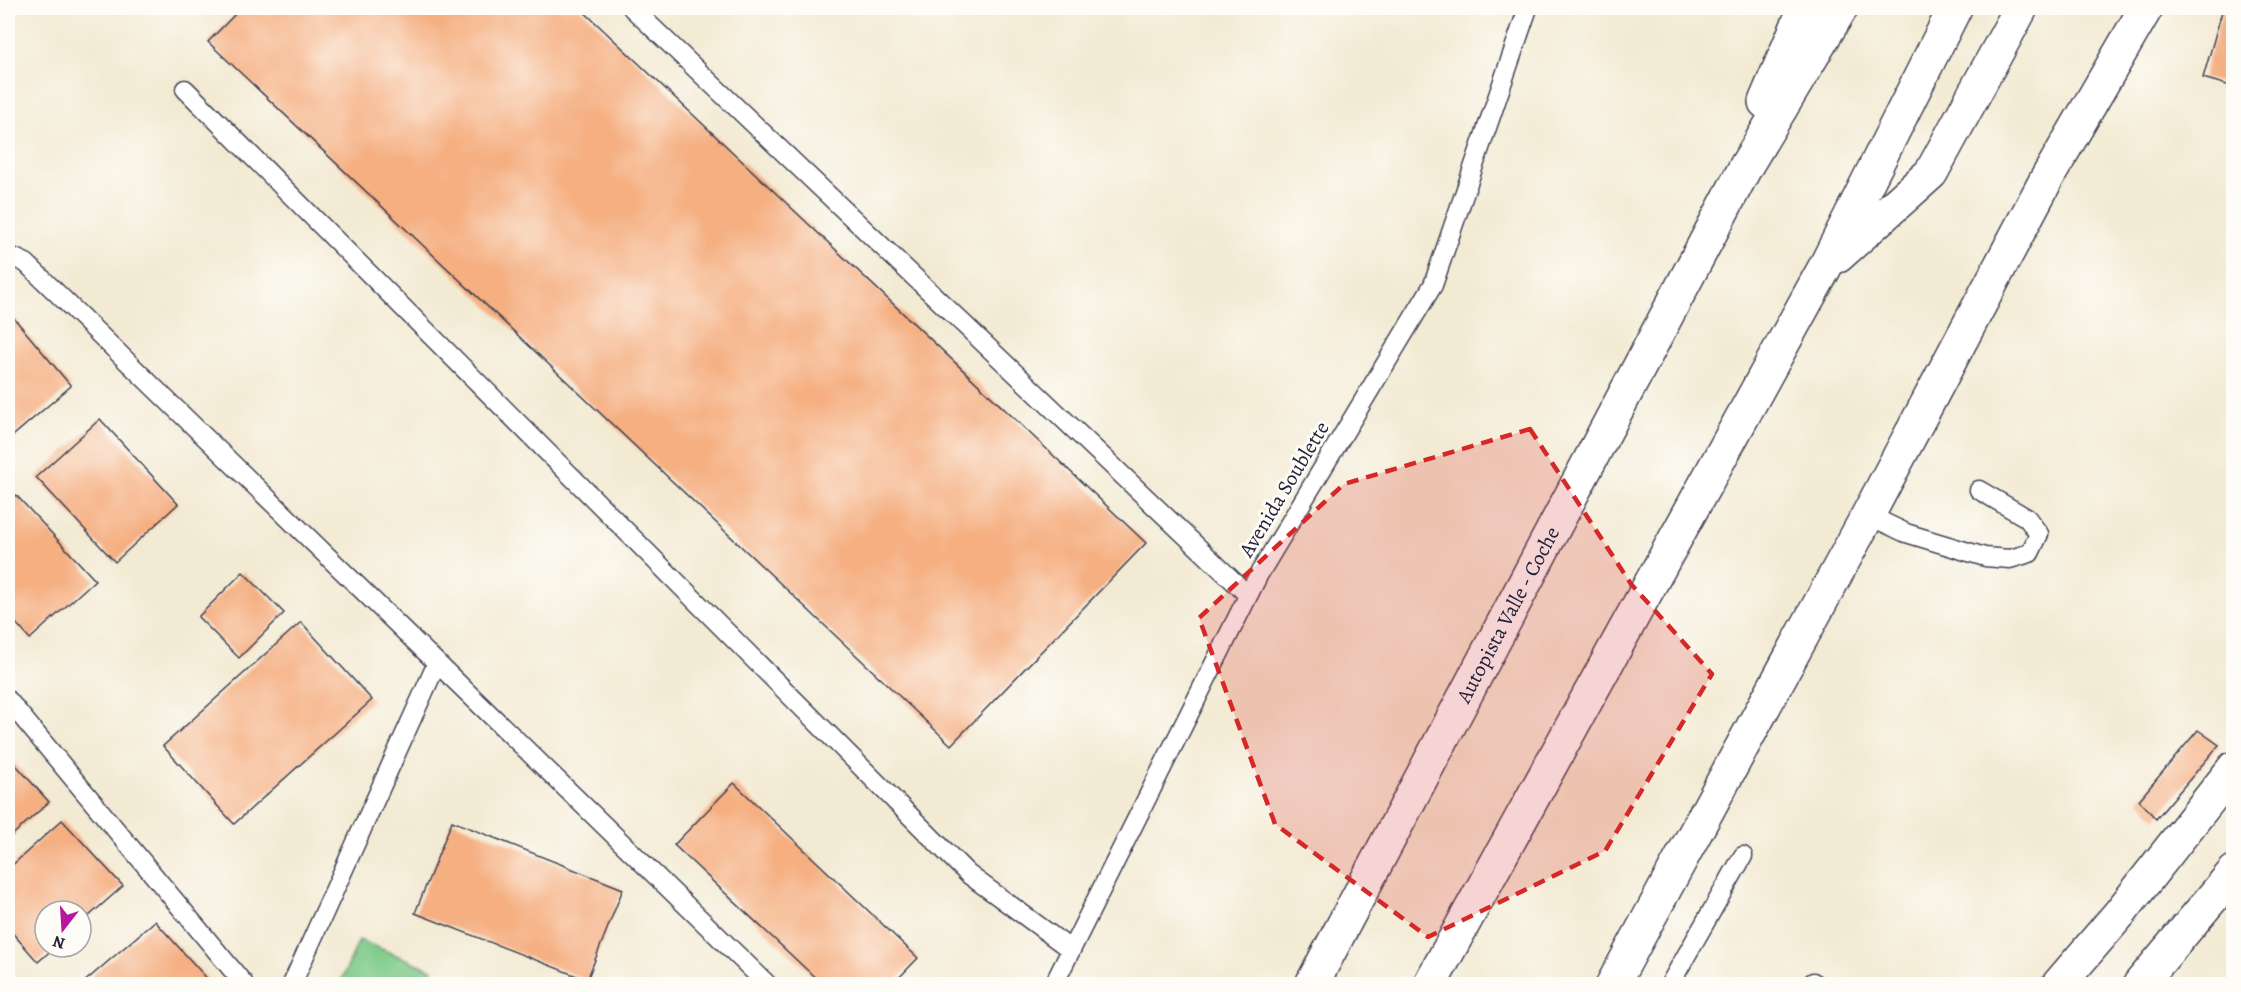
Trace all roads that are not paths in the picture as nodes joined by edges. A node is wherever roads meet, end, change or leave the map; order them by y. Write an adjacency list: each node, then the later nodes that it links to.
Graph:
1 (632, 8): 14 (lane)
2 (1528, 8): 14 (lane, Avenida Soublette)
3 (1805, 8): 9 (main road)
4 (1841, 8): 9 (main road)
5 (1955, 8): 11 (main road)
6 (2021, 8): 11 (main road)
7 (2146, 8): 13 (main road)
8 (185, 89): 20 (lane)
9 (1704, 245): 25 (main road, Autopista Valle - Coche)
10 (8, 255): 15 (lane)
11 (1825, 267): 26 (main road)
12 (1979, 490): 13 (lane)
13 (1868, 515): 27 (main road)
14 (1248, 595): 20 (lane, Avenida Soublette)
15 (437, 663): 22 (lane); 23 (lane)
16 (8, 700): 21 (lane)
17 (2234, 768): 29 (main road)
18 (1743, 856): 28 (lane)
19 (2234, 872): 30 (main road)
20 (1070, 950): 24 (lane, Avenida Soublette)
21 (244, 984)
22 (292, 984)
23 (767, 984)
24 (1053, 984)
25 (1312, 984)
26 (1430, 984)
27 (1613, 984)
28 (1670, 984)
29 (2059, 984)
30 (2140, 984)

